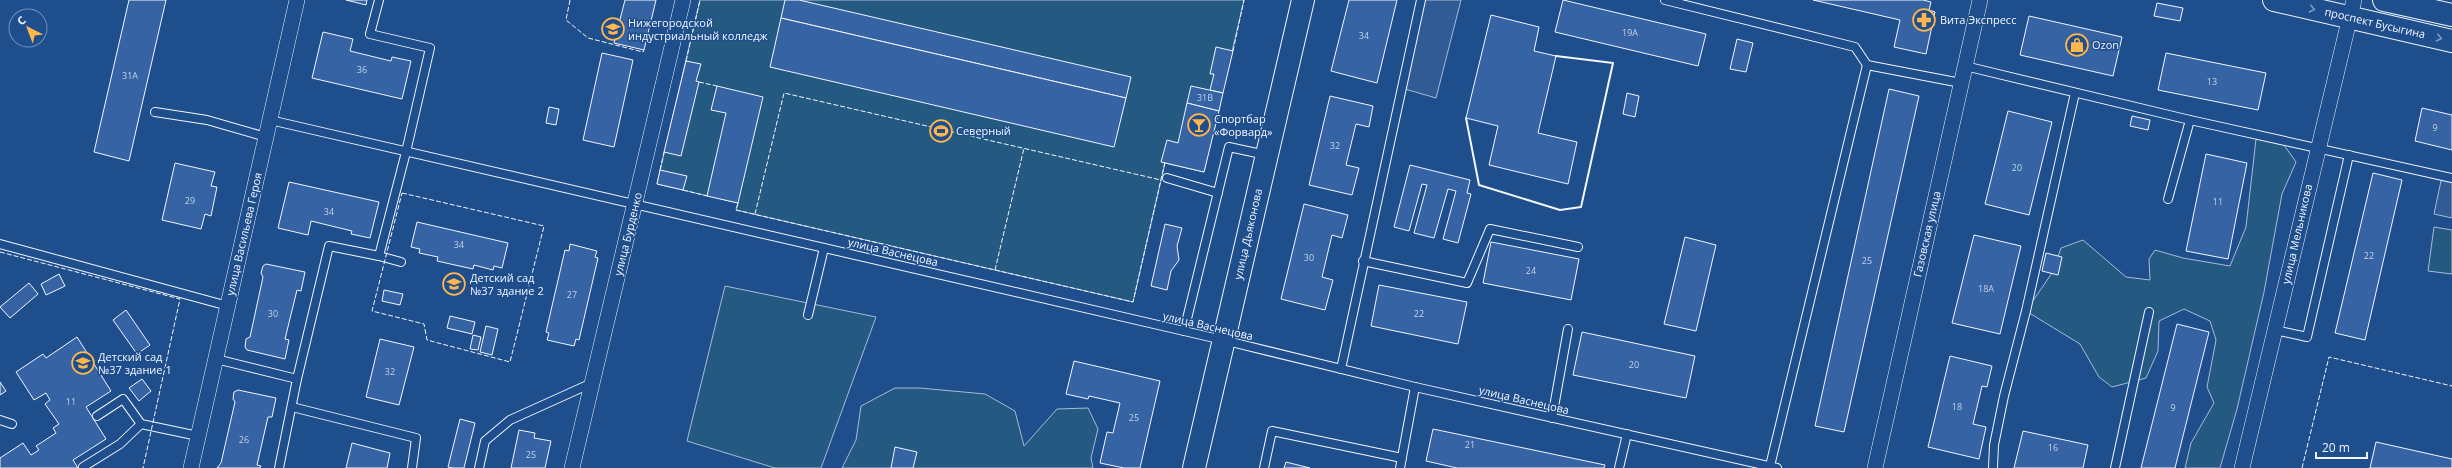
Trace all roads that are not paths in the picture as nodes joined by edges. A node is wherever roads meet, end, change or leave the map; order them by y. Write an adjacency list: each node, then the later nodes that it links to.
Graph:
1 (297, 0): 18 (street, улица Васильева Героя)
2 (379, 0): 22 (lane)
3 (683, 0): 29 (street, улица Бурденко)
4 (1303, 0): 23 (main road, улица Дьяконова)
5 (1421, 0): 34 (lane)
6 (1665, 0): 13 (lane)
7 (1980, 0): 14 (street, Газовская улица)
8 (2274, 0): 10 (main road, проспект Бусыгина, one-way to 10)
9 (2384, 0): 11 (main road)
10 (2352, 9): 12 (main road, проспект Бусыгина, one-way to 12); 21 (street, улица Мельникова)
11 (2452, 15)
12 (2452, 41)
13 (1867, 65): 15 (lane); 58 (lane)
14 (1965, 66): 15 (street, Газовская улица); 16 (lane)
15 (1962, 82): 68 (street, Газовская улица)
16 (2075, 93): 19 (lane); 69 (lane)
17 (155, 112): 20 (lane)
18 (270, 120): 20 (street, улица Васильева Героя); 22 (lane, улица Васнецова)
19 (2190, 120): 21 (lane); 28 (lane)
20 (266, 137): 36 (street, улица Васильева Героя)
21 (2317, 148): 24 (lane); 40 (street, улица Мельникова)
22 (406, 152): 29 (lane, улица Васнецова); 33 (lane)
23 (1267, 155): 27 (lane); 42 (main road, улица Дьяконова)
24 (2349, 155): 26 (lane); 40 (lane)
25 (1167, 178): 27 (lane)
26 (2452, 178)
27 (1218, 193): 41 (lane)
28 (2168, 198)
29 (635, 204): 32 (lane, улица Васнецова); 46 (street, улица Бурденко)
30 (0, 244): 36 (lane)
31 (1578, 246): 34 (lane)
32 (824, 248): 38 (lane); 41 (lane, улица Васнецова)
33 (378, 256): 35 (lane); 45 (lane)
34 (1363, 261): 44 (lane)
35 (401, 262)
36 (228, 306): 43 (street, улица Васильева Героя)
37 (2149, 312): 70 (lane)
38 (808, 315)
39 (1568, 329): 50 (lane)
40 (2274, 330): 71 (street, улица Мельникова)
41 (1184, 331): 42 (lane, улица Васнецова)
42 (1223, 340): 44 (lane, улица Васнецова); 64 (main road, улица Дьяконова)
43 (216, 359): 45 (lane); 55 (street, улица Васильева Героя)
44 (1341, 369): 47 (lane, улица Васнецова)
45 (298, 379): 48 (lane)
46 (592, 383): 62 (lane); 63 (street, улица Бурденко)
47 (1415, 387): 50 (lane, улица Васнецова); 56 (lane)
48 (292, 407): 60 (lane); 61 (lane)
49 (97, 416): 53 (lane)
50 (1552, 418): 54 (lane, улица Васнецова)
51 (0, 420): 52 (lane)
52 (12, 424)
53 (141, 424): 55 (lane); 57 (lane)
54 (1626, 434): 58 (lane, улица Васнецова); 67 (lane)
55 (198, 436): 59 (street, улица Васильева Героя)
56 (1402, 458): 65 (lane); 66 (lane)
57 (83, 467)
58 (1774, 467)
59 (191, 468)
60 (279, 468)
61 (412, 468)
62 (479, 468)
63 (572, 468)
64 (1194, 468)
65 (1264, 468)
66 (1400, 468)
67 (1619, 468)
68 (1875, 468)
69 (1993, 468)
70 (2115, 468)
71 (2242, 468)

